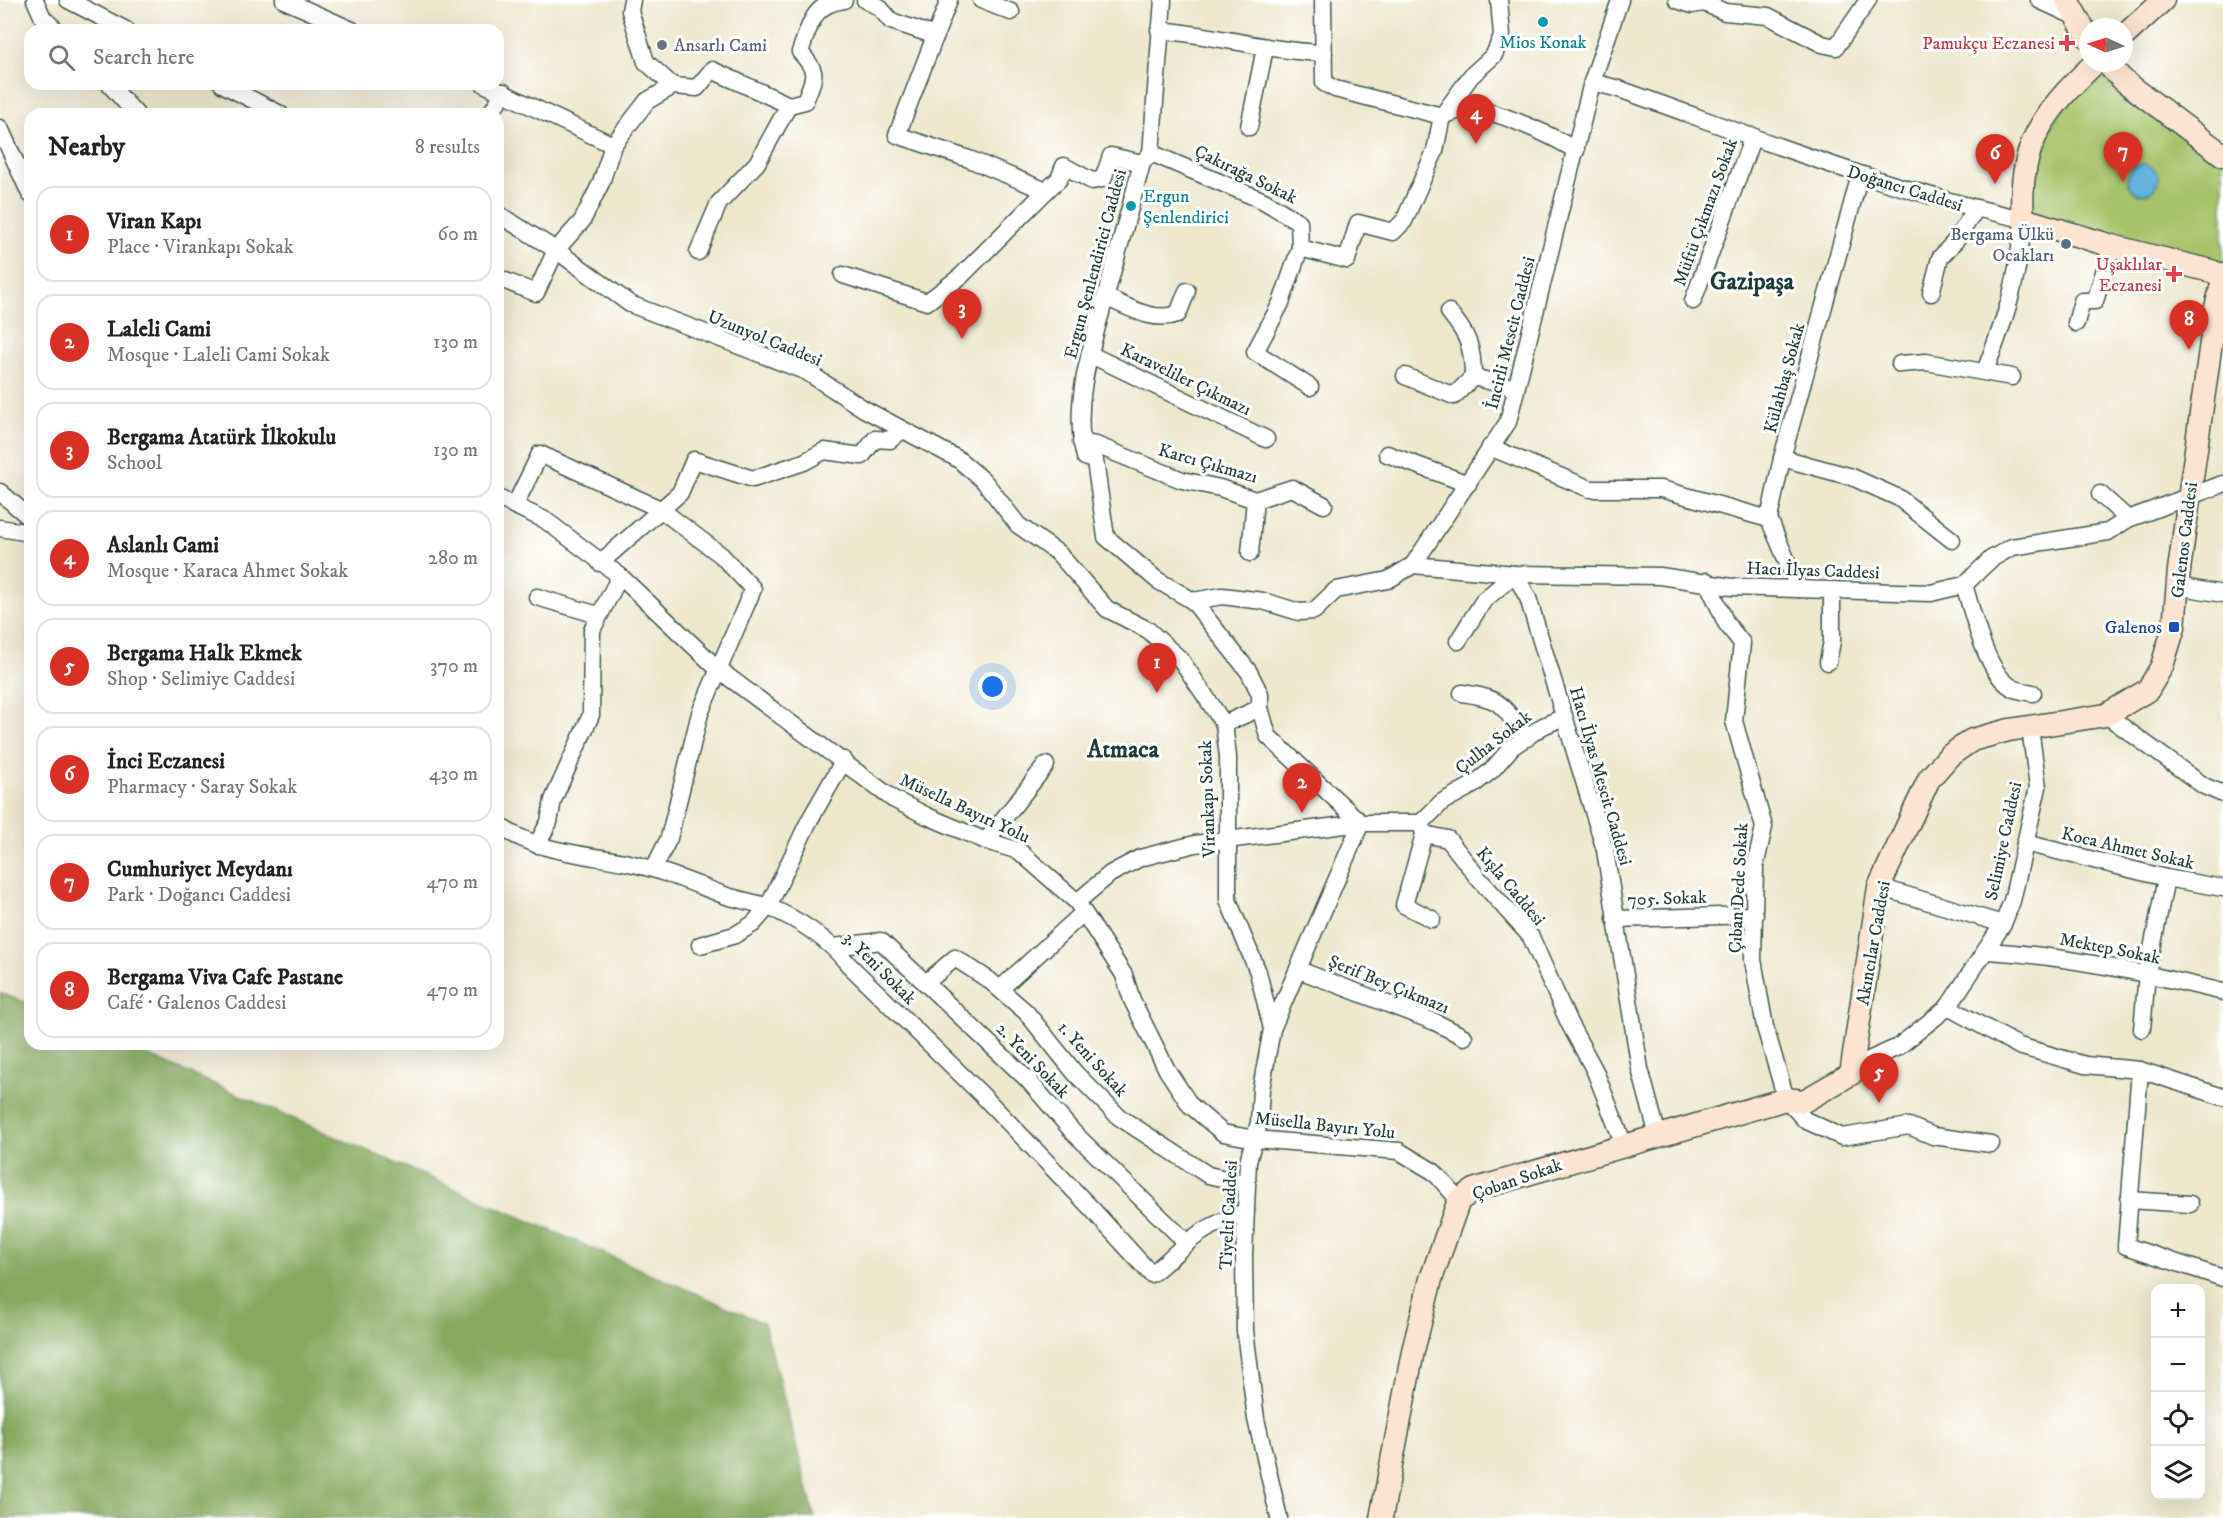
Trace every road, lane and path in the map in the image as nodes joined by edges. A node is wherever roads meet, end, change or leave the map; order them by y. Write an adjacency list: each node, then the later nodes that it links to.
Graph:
1 (35, 0): 19 (street)
2 (68, 0): 20 (street)
3 (284, 0): 21 (street)
4 (632, 0): 30 (street)
5 (844, 0): 35 (street)
6 (865, 0): 24 (street)
7 (949, 0): 24 (street)
8 (981, 0): 18 (street)
9 (1163, 0): 23 (street, Ergun Şenlendirici Caddesi)
10 (1323, 0): 26 (street)
11 (1499, 0): 39 (street)
12 (1620, 0): 29 (street, İncirli Mescit Caddesi)
13 (1677, 0): 14 (street)
14 (1868, 0)
15 (2039, 0): 17 (street)
16 (2163, 0): 22 (main road)
17 (2072, 9)
18 (1011, 12)
19 (50, 24)
20 (114, 24)
21 (338, 24)
22 (2133, 28)
23 (1159, 30): 25 (street); 46 (street, Ergun Şenlendirici Caddesi)
24 (936, 36): 49 (street)
25 (1265, 48): 26 (street); 40 (street)
26 (1324, 53): 39 (street)
27 (2086, 72): 52 (main road)
28 (2115, 72): 45 (main road)
29 (1592, 82): 42 (street, Doğancı Caddesi); 44 (street, İncirli Mescit Caddesi)
30 (674, 86): 35 (street); 43 (street)
31 (114, 90): 36 (street)
32 (234, 90): 37 (street)
33 (499, 90): 34 (street)
34 (504, 92): 38 (street); 43 (street)
35 (789, 105): 56 (street)
36 (131, 108)
37 (268, 108)
38 (494, 108)
39 (1442, 116): 44 (street); 54 (street)
40 (1249, 127)
41 (0, 128): 48 (street)
42 (1753, 136): 47 (street, Doğancı Caddesi); 63 (street, Müftü Çıkmazı Sokak)
43 (613, 145): 55 (street)
44 (1576, 151): 73 (street, İncirli Mescit Caddesi)
45 (2223, 155)
46 (1147, 158): 49 (street); 54 (street, Çakırağa Sokak); 62 (street, Ergun Şenlendirici Caddesi)
47 (1860, 175): 50 (street, Doğancı Caddesi); 79 (street, Külahbaş Sokak)
48 (24, 181)
49 (1046, 191): 57 (street)
50 (1976, 209): 52 (street, Doğancı Caddesi); 61 (street)
51 (504, 218): 55 (street, Uzunyol Caddesi)
52 (2023, 219): 53 (main road, Doğancı Caddesi); 68 (street)
53 (2112, 246): 58 (main road, Doğancı Caddesi); 65 (street)
54 (1300, 248): 72 (street)
55 (556, 250): 59 (street); 74 (street, Uzunyol Caddesi)
56 (698, 252)
57 (843, 275)
58 (2223, 279): 84 (main road, Galenos Caddesi)
59 (504, 280)
60 (1187, 291): 62 (street)
61 (1931, 293)
62 (1105, 297): 66 (street, Ergun Şenlendirici Caddesi)
63 (1693, 301)
64 (1449, 312): 70 (street)
65 (2076, 323)
66 (1089, 354): 75 (street, Karaveliler Çıkmazı); 76 (street, Ergun Şenlendirici Caddesi)
67 (1900, 364): 68 (street)
68 (1985, 371): 71 (street)
69 (1405, 376): 70 (street)
70 (1473, 377): 73 (street)
71 (2012, 377)
72 (1310, 387)
73 (1516, 388): 77 (street, İncirli Mescit Caddesi)
74 (902, 430): 89 (street); 90 (street, Uzunyol Caddesi)
75 (1266, 439)
76 (1081, 442): 86 (street, Karcı Çıkmazı); 109 (street)
77 (1490, 447): 80 (street, İncirli Mescit Caddesi); 92 (street)
78 (1387, 454): 80 (street)
79 (1782, 458): 92 (street, Külahbaş Sokak); 96 (street)
80 (1468, 484): 99 (street, İncirli Mescit Caddesi)
81 (2223, 484): 84 (street)
82 (0, 492): 91 (street)
83 (2100, 494): 93 (street)
84 (2189, 495): 93 (street); 104 (main road, Galenos Caddesi)
85 (504, 500): 87 (street, Müsella Bayırı Yolu)
86 (1254, 500): 88 (street, Karcı Çıkmazı); 97 (street)
87 (515, 505): 89 (street); 98 (street, Müsella Bayırı Yolu)
88 (1324, 505)
89 (660, 509): 98 (street); 113 (street)
90 (1006, 511): 119 (street, Virankapı Sokak)
91 (24, 513)
92 (1769, 519): 105 (street)
93 (2128, 519): 103 (street)
94 (0, 528): 95 (street)
95 (24, 532)
96 (1952, 540)
97 (1250, 553)
98 (600, 562): 101 (street, Müsella Bayırı Yolu)
99 (1413, 565): 100 (street, Hacı İlyas Caddesi); 109 (street, İncirli Mescit Caddesi)
100 (1515, 574): 102 (street, Hacı İlyas Caddesi); 111 (street); 118 (street, Hacı İlyas Mescit Caddesi)
101 (620, 576): 110 (street); 113 (street, Müsella Bayırı Yolu)
102 (1707, 581): 105 (street, Hacı İlyas Caddesi); 138 (street, Çıban Dede Sokak)
103 (1964, 585): 106 (street, Hacı İlyas Caddesi); 115 (street)
104 (2177, 586): 107 (street); 117 (main road, Galenos Caddesi)
105 (1798, 589): 106 (street, Hacı İlyas Caddesi)
106 (1832, 591): 112 (street)
107 (2223, 594)
108 (537, 597): 110 (street)
109 (1193, 601): 116 (street)
110 (598, 615): 131 (street)
111 (1458, 642)
112 (1828, 662)
113 (719, 670): 122 (street, Müsella Bayırı Yolu); 132 (street)
114 (1462, 693): 121 (street)
115 (2033, 693)
116 (1260, 708): 119 (street); 125 (street)
117 (2106, 715): 120 (main road, Galenos Caddesi); 124 (street)
118 (1564, 717): 121 (street, Çulha Sokak); 139 (street, Hacı İlyas Mescit Caddesi)
119 (1224, 724): 128 (street, Virankapı Sokak)
120 (2040, 727): 130 (street, Selimiye Caddesi); 134 (main road, Akıncılar Caddesi)
121 (1527, 738): 127 (street, Çulha Sokak)
122 (844, 760): 129 (street, Müsella Bayırı Yolu); 136 (street)
123 (1046, 765): 129 (street)
124 (2223, 795)
125 (1361, 823): 127 (street, Kışla Caddesi); 128 (street, Kışla Caddesi); 145 (street, Tiyelti Caddesi)
126 (504, 829): 131 (street, 3. Yeni Sokak)
127 (1423, 829): 140 (street); 161 (street, Kışla Caddesi)
128 (1229, 840): 137 (street, Kışla Caddesi); 151 (street, Virankapı Sokak)
129 (986, 841): 137 (street, Müsella Bayırı Yolu)
130 (2025, 843): 133 (street, Koca Ahmet Sokak); 141 (street, Selimiye Caddesi)
131 (537, 845): 132 (street, 3. Yeni Sokak)
132 (654, 868): 136 (street, 3. Yeni Sokak)
133 (2166, 879): 135 (street, Koca Ahmet Sokak); 146 (street)
134 (1879, 887): 141 (street); 155 (main road, Akıncılar Caddesi)
135 (2223, 888)
136 (768, 907): 142 (street); 143 (street, 3. Yeni Sokak)
137 (1079, 908): 148 (street, Kışla Caddesi); 159 (street, Müsella Bayırı Yolu)
138 (1755, 915): 139 (street, 705. Sokak); 157 (street, Çıban Dede Sokak)
139 (1615, 919): 158 (street, Hacı İlyas Mescit Caddesi)
140 (1432, 920)
141 (2003, 924): 144 (street, Selimiye Caddesi)
142 (700, 945)
143 (834, 947): 147 (street, 2. Yeni Sokak); 167 (street, 3. Yeni Sokak)
144 (1988, 951): 146 (street, Mektep Sokak); 150 (street, Selimiye Caddesi)
145 (1299, 970): 151 (street, Tiyelti Caddesi); 153 (street, Şerif Bey Çıkmazı)
146 (2147, 974): 149 (street, Mektep Sokak); 152 (street)
147 (927, 982): 148 (street, 1. Yeni Sokak); 167 (street, 2. Yeni Sokak)
148 (1000, 989): 162 (street, 1. Yeni Sokak)
149 (2223, 992)
150 (1948, 1007): 154 (street); 155 (street, Selimiye Caddesi)
151 (1272, 1029): 159 (street, Tiyelti Caddesi)
152 (2142, 1029)
153 (1464, 1037)
154 (2140, 1070): 156 (street); 164 (street)
155 (1851, 1074): 157 (main road)
156 (2223, 1097)
157 (1786, 1100): 158 (main road, Çoban Sokak); 160 (street)
158 (1658, 1136): 161 (main road, Çoban Sokak)
159 (1255, 1139): 162 (street, Tiyelti Caddesi); 163 (street, Müsella Bayırı Yolu)
160 (1991, 1144)
161 (1624, 1145): 163 (main road, Çoban Sokak)
162 (1247, 1184): 166 (street, Tiyelti Caddesi)
163 (1460, 1200): 170 (main road, Çoban Sokak)
164 (2129, 1200): 165 (street); 168 (street)
165 (2190, 1204)
166 (1246, 1211): 167 (street); 169 (street, Tiyelti Caddesi)
167 (1187, 1243)
168 (2223, 1278)
169 (1279, 1518)
170 (1381, 1518)

